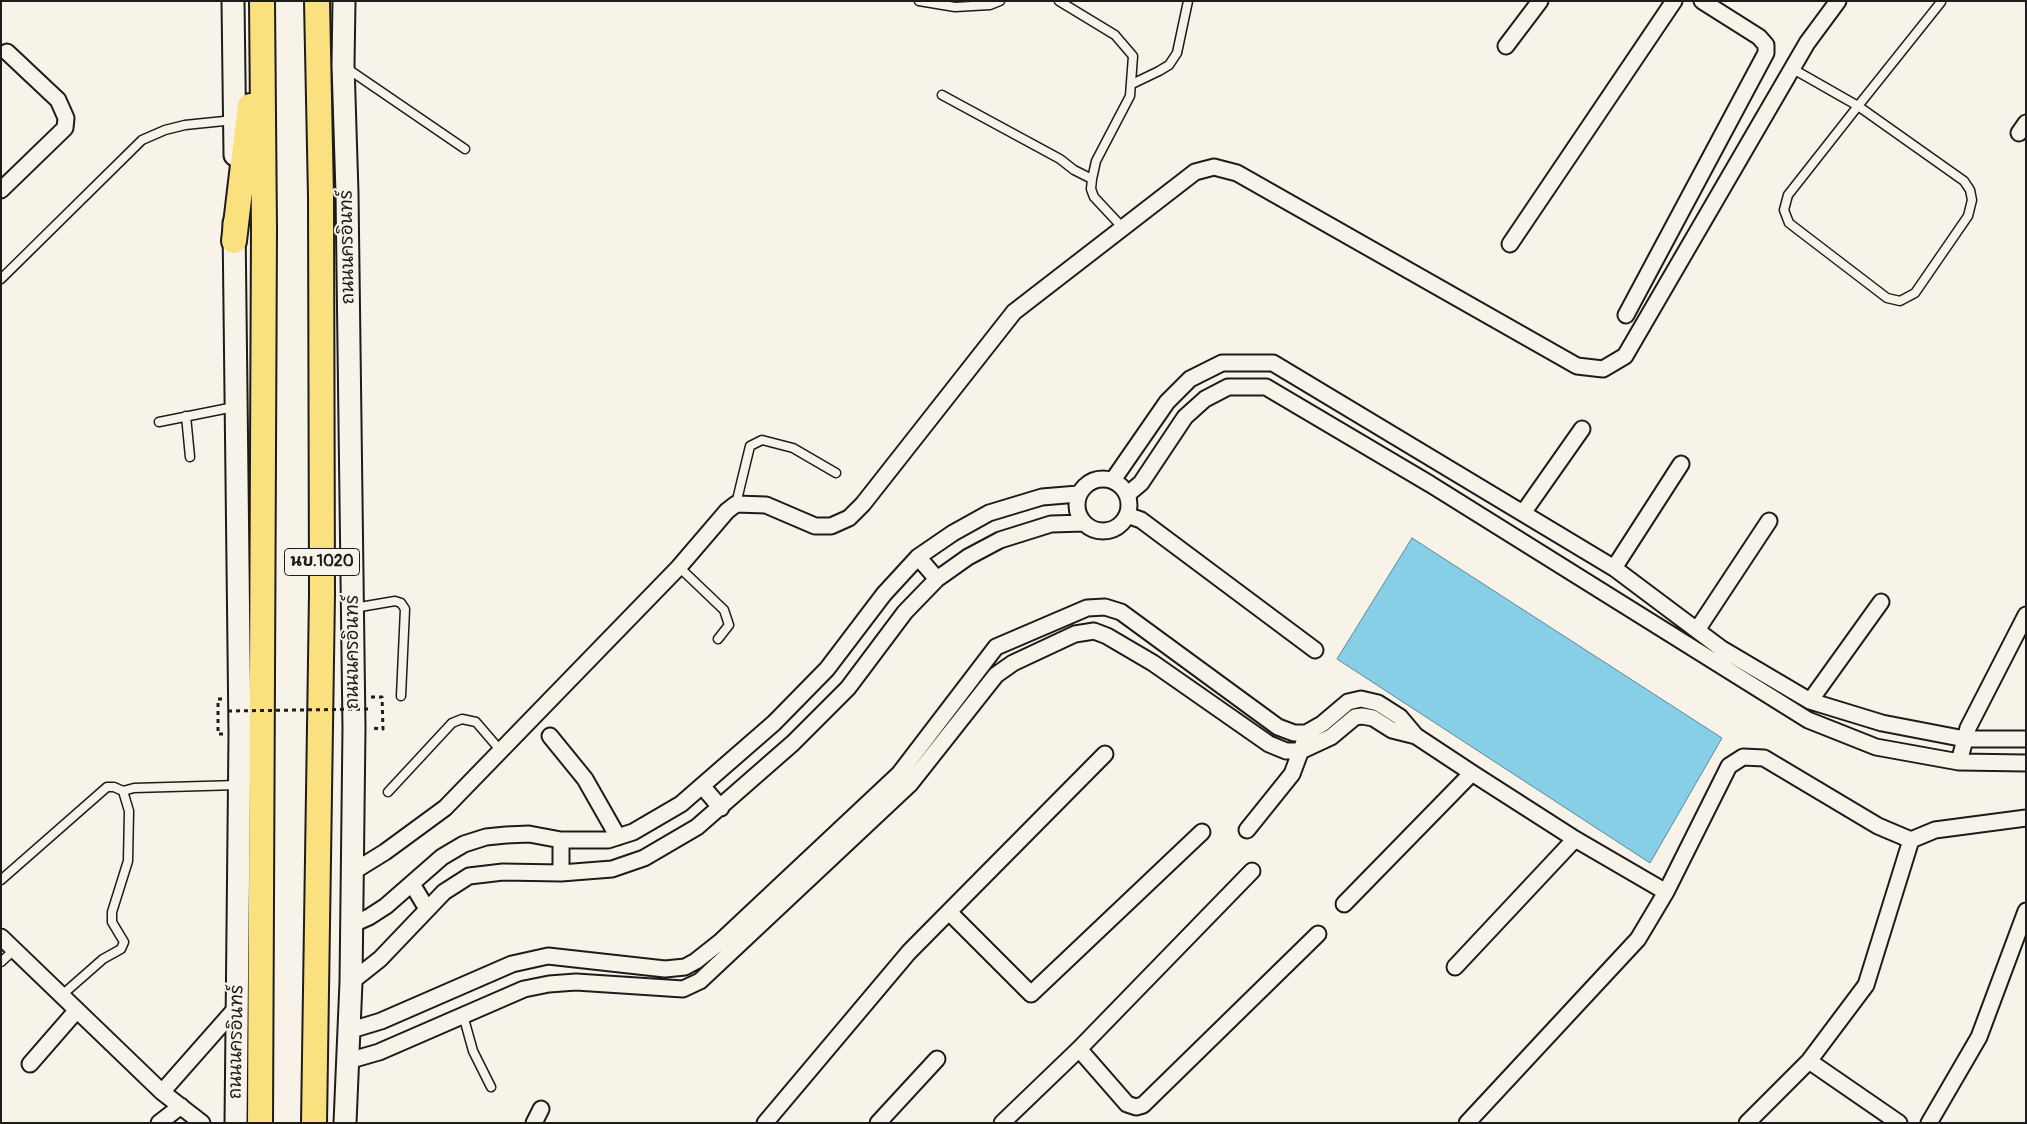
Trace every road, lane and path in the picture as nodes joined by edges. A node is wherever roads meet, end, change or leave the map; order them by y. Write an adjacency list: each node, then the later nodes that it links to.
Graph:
1 (233, 1): 21 (main road, ถนนนครอินทร์)
2 (317, 1): 126 (main road, ถนนนครอินทร์ / นบ.1020)
3 (344, 1): 16 (main road, ถนนนครอินทร์ / นบ.1020)
4 (919, 1): 5 (lane)
5 (1000, 1)
6 (1059, 1): 18 (lane)
7 (1188, 1): 18 (lane)
8 (1540, 1): 14 (street)
9 (1674, 1): 27 (street)
10 (1702, 1): 29 (street)
11 (1838, 1): 17 (street)
12 (1941, 2): 20 (lane)
13 (262, 6): 26 (main road); 125 (main road, ถนนนครอินทร์ / นบ.1020)
14 (1506, 46)
15 (7, 52): 24 (street)
16 (343, 66): 22 (lane); 52 (main road, ถนนนครอินทร์ / นบ.1020)
17 (1793, 69): 20 (lane); 25 (street)
18 (1132, 84): 23 (lane)
19 (942, 95): 23 (lane)
20 (1858, 106): 20 (lane)
21 (236, 119): 26 (main road, ถนนนครอินทร์); 28 (lane)
22 (466, 149)
23 (1092, 179): 25 (lane)
24 (3, 185)
25 (1123, 228): 42 (street)
26 (234, 241): 30 (main road, ถนนนครอินทร์)
27 (1510, 244)
28 (1, 279)
29 (1626, 315)
30 (235, 407): 31 (lane); 76 (main road, ถนนนครอินทร์)
31 (186, 416): 32 (lane); 34 (lane)
32 (160, 422)
33 (1582, 429): 43 (street)
34 (190, 456)
35 (1442, 463): 38 (street); 39 (street); 43 (street)
36 (1681, 464): 49 (street)
37 (836, 473): 42 (lane)
38 (1113, 480): 40 (street); 41 (street)
39 (1430, 484): 41 (street); 73 (street)
40 (1078, 494): 46 (street); 47 (street)
41 (1128, 494): 44 (street)
42 (736, 504): 48 (street)
43 (1523, 513): 49 (street)
44 (1127, 515): 46 (street); 57 (street)
45 (1769, 521): 54 (street)
46 (1084, 523): 50 (street)
47 (918, 558): 50 (street); 77 (street)
48 (679, 567): 55 (lane); 70 (street)
49 (1614, 568): 54 (street)
50 (937, 579): 80 (street)
51 (1881, 602): 60 (street)
52 (352, 609): 59 (lane); 90 (main road, ถนนนครอินทร์ / นบ.1020)
53 (2026, 615): 67 (street)
54 (1697, 630): 60 (street)
55 (718, 639)
56 (1168, 646): 58 (street); 63 (street); 64 (street)
57 (1315, 650)
58 (1153, 663): 69 (street); 71 (street)
59 (402, 696)
60 (1810, 701): 67 (street)
61 (228, 711): 62 (path, bridge)
62 (383, 728)
63 (935, 730): 69 (street); 101 (street)
64 (1306, 733): 66 (street); 71 (street)
65 (550, 736): 84 (street)
66 (1416, 736): 71 (street); 75 (street)
67 (1965, 739): 68 (street); 73 (street)
68 (2026, 739)
69 (947, 740): 103 (street)
70 (501, 751): 79 (lane); 90 (street)
71 (1301, 751): 82 (street)
72 (1105, 754): 97 (street)
73 (1959, 762): 74 (street)
74 (2026, 763)
75 (1472, 773): 85 (street); 94 (street)
76 (240, 785): 78 (lane); 110 (main road, ถนนนครอินทร์)
77 (703, 786): 80 (street); 84 (street)
78 (123, 791): 91 (lane); 108 (lane)
79 (388, 792)
80 (721, 808): 89 (street)
81 (2026, 818): 87 (street)
82 (1247, 830)
83 (1202, 832): 97 (street)
84 (618, 837): 86 (street)
85 (1575, 839): 93 (street); 105 (street)
86 (561, 840): 89 (street); 92 (street)
87 (1911, 840): 93 (street); 117 (street)
88 (1252, 871): 114 (street)
89 (561, 872): 95 (street)
90 (351, 873): 98 (main road, ถนนนครอินทร์ / นบ.1020)
91 (1, 880)
92 (412, 884): 95 (street); 98 (street)
93 (1666, 892): 131 (street)
94 (1344, 904)
95 (427, 909): 107 (street)
96 (2026, 911): 134 (street)
97 (949, 912): 128 (street)
98 (350, 925): 107 (main road, ถนนนครอินทร์ / นบ.1020)
99 (1318, 934): 114 (street)
100 (1, 937): 102 (street)
101 (720, 942): 103 (street); 106 (street)
102 (14, 950): 104 (lane); 108 (street)
103 (731, 953): 109 (street)
104 (1, 962)
105 (1454, 967)
106 (490, 973): 109 (street); 113 (street)
107 (350, 982): 113 (main road, ถนนนครอินทร์ / นบ.1020)
108 (62, 995): 111 (street)
109 (501, 999): 112 (street)
110 (237, 1007): 120 (street); 124 (main road, ถนนนครอินทร์)
111 (77, 1010): 118 (street); 120 (street)
112 (462, 1015): 116 (street); 119 (lane)
113 (348, 1031): 116 (main road, ถนนนครอินทร์ / นบ.1020)
114 (1079, 1049): 130 (street)
115 (937, 1059): 129 (street)
116 (348, 1061): 127 (main road, ถนนนครอินทร์ / นบ.1020)
117 (1809, 1061): 132 (street); 133 (street)
118 (30, 1064)
119 (491, 1086)
120 (162, 1092): 121 (street)
121 (181, 1106): 122 (street); 123 (street)
122 (159, 1123)
123 (202, 1123)
124 (236, 1123)
125 (260, 1123)
126 (314, 1123)
127 (346, 1123)
128 (765, 1123)
129 (878, 1123)
130 (1002, 1123)
131 (1467, 1123)
132 (1747, 1123)
133 (1900, 1123)
134 (1929, 1123)

